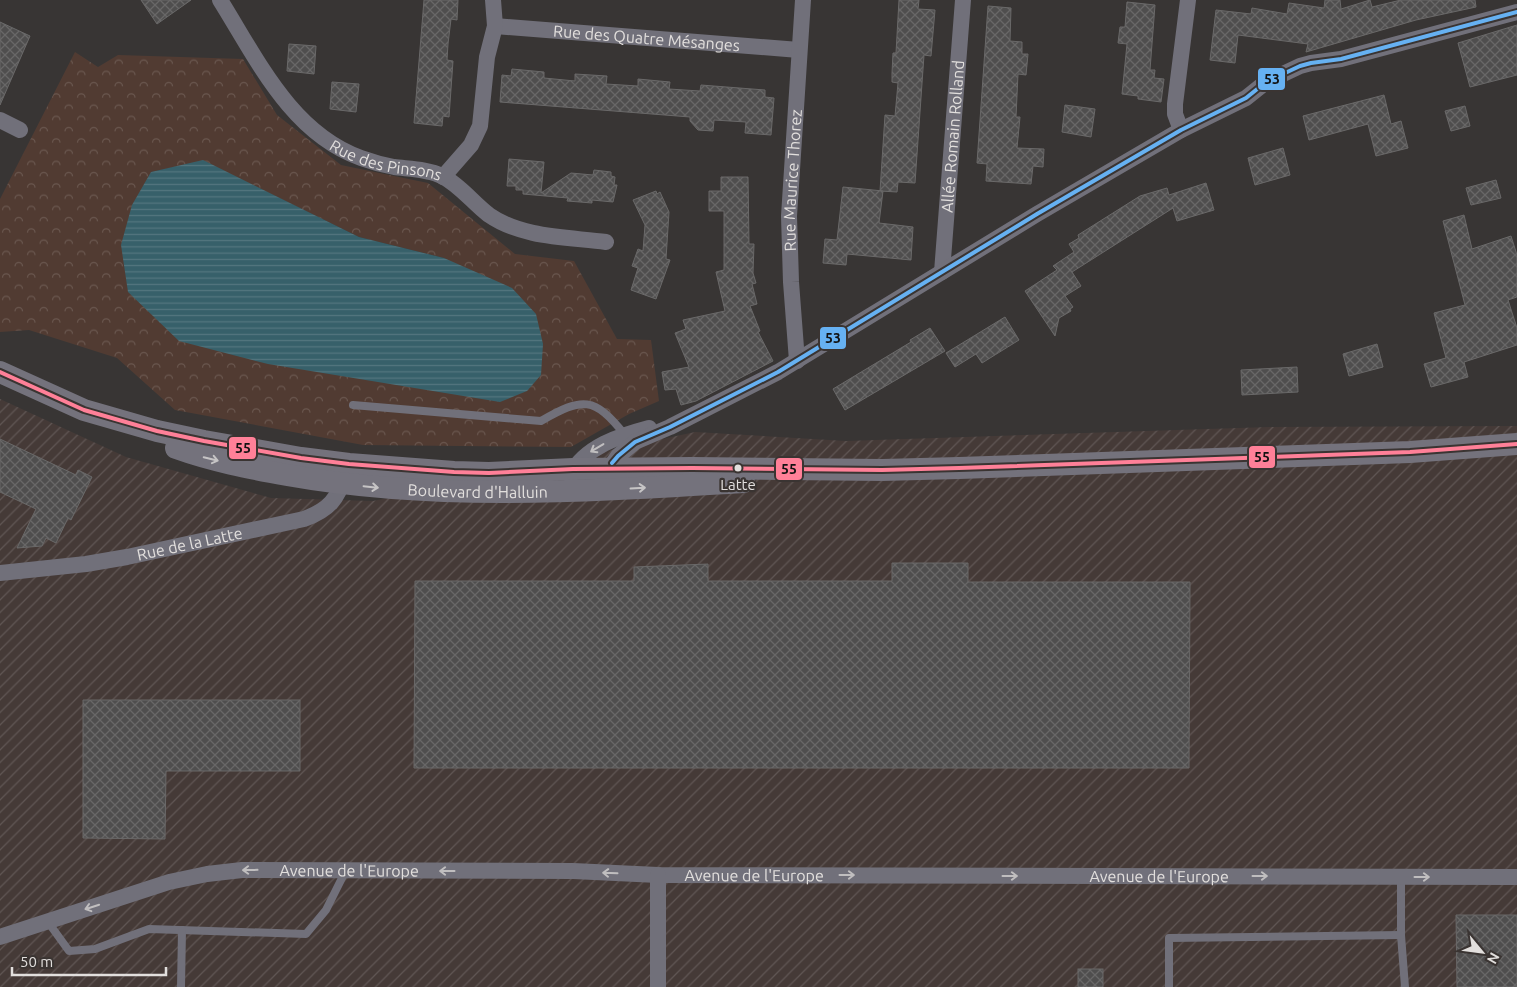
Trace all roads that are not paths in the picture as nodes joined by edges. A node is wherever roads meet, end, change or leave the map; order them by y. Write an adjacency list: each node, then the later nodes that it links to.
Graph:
1 (220, 0): 12 (street, Rue des Pinsons)
2 (493, 0): 7 (street)
3 (803, 0): 8 (street, Rue Maurice Thorez)
4 (962, 0): 14 (street, Allée Romain Rolland)
5 (1188, 0): 11 (street)
6 (1517, 12): 11 (street)
7 (495, 26): 8 (street, Rue des Quatre Mésanges); 12 (street)
8 (799, 50): 15 (street, Rue Maurice Thorez)
9 (0, 120): 10 (street)
10 (20, 130)
11 (1181, 130): 14 (street)
12 (443, 177): 13 (street, Rue des Pinsons)
13 (606, 242)
14 (942, 272): 15 (street)
15 (797, 361): 18 (street)
16 (0, 372): 22 (main road, Boulevard d'Halluin)
17 (353, 405): 19 (lane)
18 (692, 416): 19 (street); 23 (street)
19 (625, 435): 21 (street, one-way to 21)
20 (1517, 444): 23 (main road, Boulevard d'Halluin)
21 (573, 469): 22 (main road, Boulevard d'Halluin); 23 (main road, Boulevard d'Halluin); 24 (street)
22 (346, 474): 24 (main road, Boulevard d'Halluin, one-way to 24); 25 (street, Rue de la Latte)
23 (605, 479): 24 (main road, Boulevard d'Halluin)
24 (562, 491)
25 (0, 573)
26 (346, 870): 27 (street, Avenue de l'Europe, one-way to 26); 30 (street, Avenue de l'Europe, one-way to 30); 31 (lane)
27 (658, 875): 28 (street, Avenue de l'Europe, one-way to 28); 35 (street)
28 (1401, 877): 29 (street, Avenue de l'Europe, one-way to 29); 32 (lane)
29 (1517, 878)
30 (48, 922): 31 (lane); 33 (street, Avenue de l'Europe)
31 (182, 930): 34 (lane)
32 (1401, 935): 36 (lane); 37 (lane)
33 (0, 937)
34 (181, 987)
35 (658, 987)
36 (1169, 987)
37 (1405, 987)

